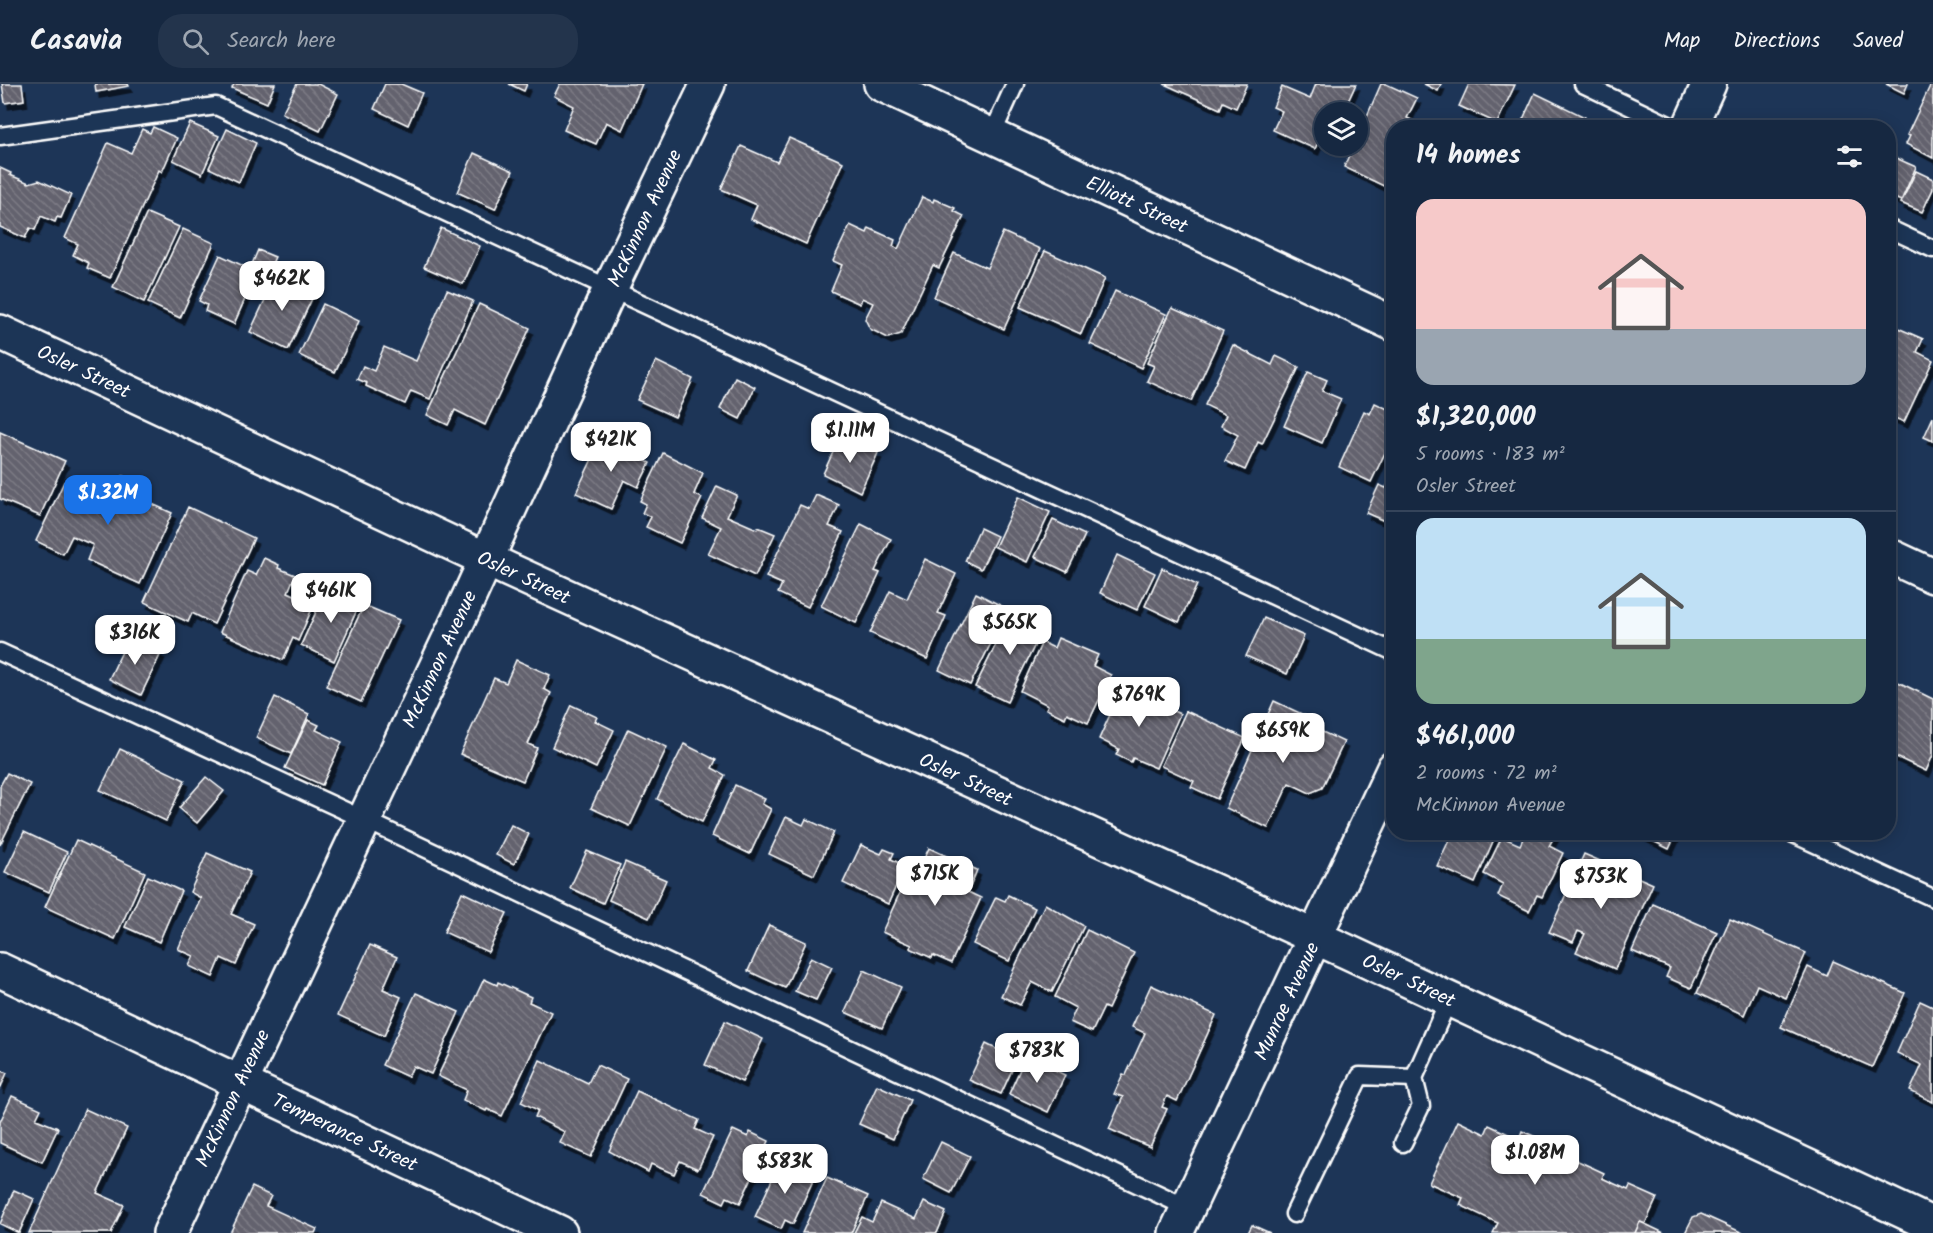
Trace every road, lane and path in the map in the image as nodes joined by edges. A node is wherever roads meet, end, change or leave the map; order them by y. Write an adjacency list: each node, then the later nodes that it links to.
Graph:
1 (708, 84): 12 (street, McKinnon Avenue)
2 (881, 84): 9 (street, Elliott Street)
3 (1015, 84): 9 (lane)
4 (1583, 84): 6 (lane)
5 (1709, 84): 7 (street)
6 (1658, 120)
7 (1693, 120)
8 (0, 136): 12 (lane)
9 (991, 136): 13 (street, Elliott Street)
10 (1896, 232): 11 (lane)
11 (1933, 249)
12 (610, 290): 16 (street, McKinnon Avenue); 18 (lane)
13 (1386, 320)
14 (0, 332): 16 (street, Osler Street)
15 (1896, 559): 17 (street)
16 (486, 560): 21 (street, McKinnon Avenue); 24 (street, Osler Street)
17 (1933, 576)
18 (1386, 648)
19 (0, 652): 21 (lane)
20 (1386, 785): 24 (street, Munroe Avenue)
21 (363, 819): 28 (street, McKinnon Avenue); 31 (lane)
22 (1806, 840): 23 (lane)
23 (1933, 898)
24 (1316, 938): 26 (street, Osler Street); 31 (street, Munroe Avenue)
25 (0, 970): 28 (street, Temperance Street)
26 (1449, 999): 27 (lane); 32 (street, Osler Street)
27 (1414, 1078): 29 (lane); 30 (lane)
28 (239, 1083): 33 (street, McKinnon Avenue); 34 (street, Temperance Street)
29 (1403, 1143)
30 (1294, 1214)
31 (1182, 1220)
32 (1933, 1225)
33 (170, 1233)
34 (560, 1233)

